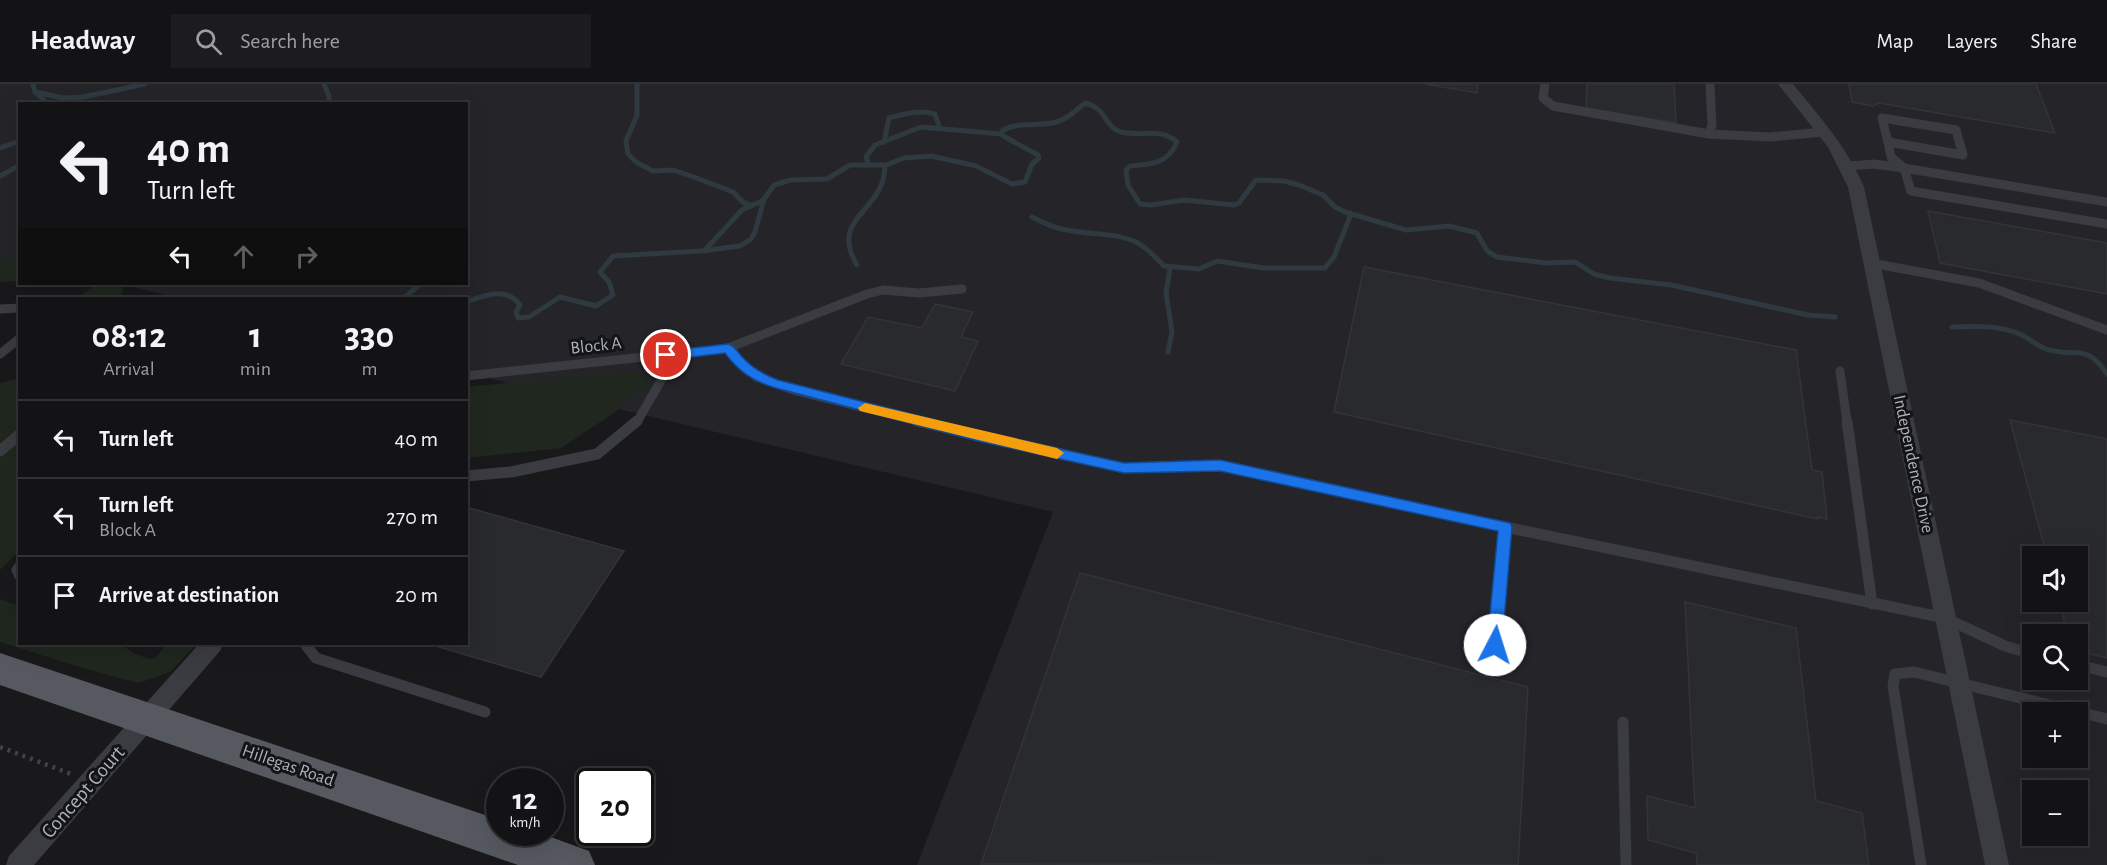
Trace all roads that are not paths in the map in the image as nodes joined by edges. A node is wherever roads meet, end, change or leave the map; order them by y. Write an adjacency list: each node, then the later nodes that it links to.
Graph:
1 (1545, 84): 5 (lane)
2 (1710, 84): 5 (lane)
3 (1785, 84): 4 (street, Independence Drive)
4 (1824, 132): 5 (lane); 7 (street, Independence Drive)
5 (1709, 134)
6 (1887, 142): 6 (lane); 8 (lane)
7 (1849, 166): 8 (lane); 11 (street, Independence Drive)
8 (1904, 168): 9 (lane); 10 (lane)
9 (2107, 202)
10 (2107, 224)
11 (1871, 263): 15 (lane); 27 (street, Independence Drive)
12 (962, 289): 17 (lane, Block A)
13 (18, 308): 14 (lane)
14 (0, 309)
15 (2107, 330)
16 (18, 340): 18 (lane)
17 (728, 348): 19 (lane, Block A); 25 (lane)
18 (0, 354)
19 (666, 355): 21 (lane, Block A); 24 (lane)
20 (1840, 371): 26 (lane)
21 (468, 376)
22 (18, 436): 23 (lane)
23 (0, 451)
24 (468, 476)
25 (1505, 527): 26 (lane); 30 (lane)
26 (1872, 604): 27 (lane)
27 (1946, 618): 31 (lane); 35 (street, Independence Drive)
28 (212, 645): 37 (street, Concept Court)
29 (306, 645): 36 (lane)
30 (1495, 645)
31 (2022, 651)
32 (2088, 667): 34 (lane)
33 (0, 669): 37 (main road, Hillegas Road)
34 (2107, 672)
35 (1958, 681): 38 (lane); 43 (lane); 44 (street, Independence Drive)
36 (485, 712)
37 (148, 719): 40 (street, Concept Court); 41 (main road, Hillegas Road)
38 (2107, 719)
39 (1623, 722): 42 (lane)
40 (18, 865)
41 (575, 865)
42 (1626, 865)
43 (1921, 865)
44 (1997, 865)

